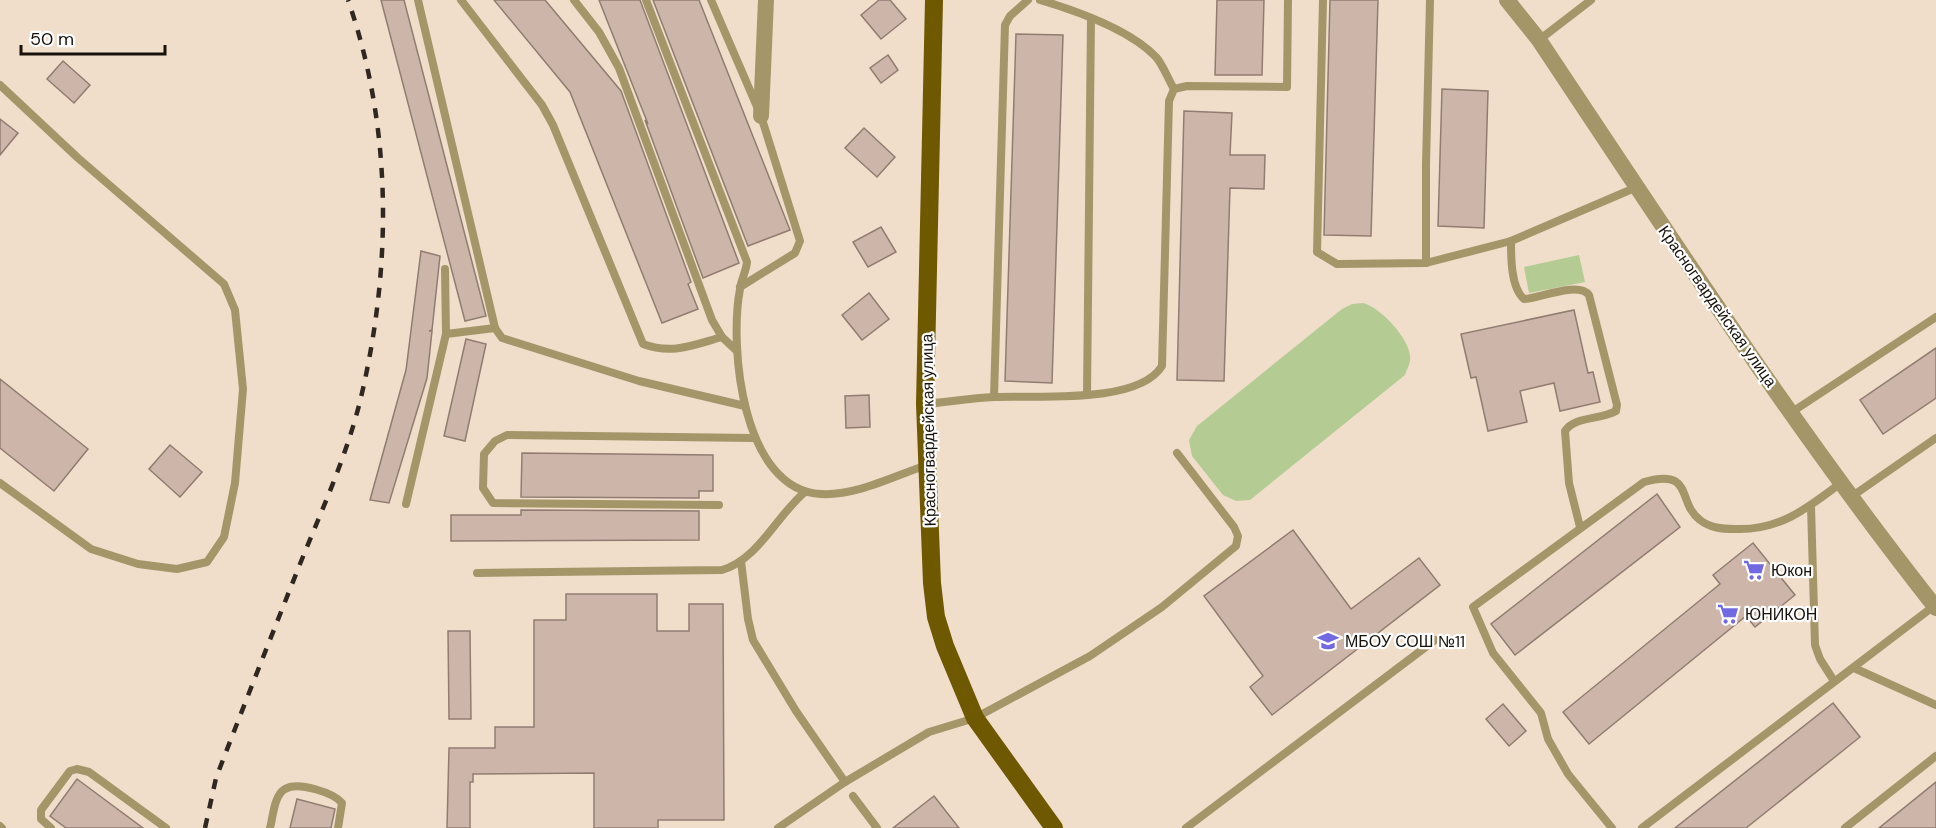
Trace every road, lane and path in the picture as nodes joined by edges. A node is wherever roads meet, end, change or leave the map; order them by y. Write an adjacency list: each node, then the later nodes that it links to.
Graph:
1 (417, 0): 26 (lane)
2 (461, 0): 28 (lane)
3 (574, 0): 28 (lane)
4 (646, 0): 24 (lane)
5 (711, 0): 19 (lane)
6 (766, 0): 19 (street)
7 (934, 0): 32 (main road, Красногвардейская улица)
8 (1028, 0): 31 (lane)
9 (1040, 0): 15 (lane)
10 (1288, 0): 18 (lane)
11 (1323, 0): 22 (lane)
12 (1430, 0): 22 (lane)
13 (1507, 0): 16 (street, Красногвардейская улица)
14 (1591, 0): 16 (lane)
15 (1091, 18): 18 (lane); 30 (lane)
16 (1539, 40): 20 (street, Красногвардейская улица)
17 (0, 85): 39 (lane)
18 (1174, 89): 30 (lane)
19 (762, 116): 24 (lane)
20 (1637, 187): 21 (lane); 34 (street, Красногвардейская улица)
21 (1510, 241): 22 (lane); 45 (lane)
22 (1426, 263)
23 (445, 269): 27 (lane)
24 (740, 287): 29 (lane)
25 (1936, 317): 34 (lane)
26 (495, 328): 27 (lane); 33 (lane)
27 (446, 334): 42 (lane)
28 (722, 337): 29 (lane)
29 (737, 351): 33 (lane)
30 (1087, 395): 31 (lane)
31 (994, 397): 32 (lane)
32 (925, 404): 38 (main road, Красногвардейская улица)
33 (745, 406): 35 (lane)
34 (1792, 412): 40 (street, Красногвардейская улица)
35 (754, 438): 41 (lane); 43 (lane)
36 (1936, 438): 40 (lane)
37 (1177, 453): 53 (lane)
38 (927, 465): 41 (lane); 53 (main road, Красногвардейская улица)
39 (0, 483)
40 (1846, 490): 44 (lane); 48 (street, Красногвардейская улица)
41 (805, 492): 46 (lane)
42 (406, 504)
43 (719, 505)
44 (1811, 506): 45 (lane); 51 (lane)
45 (1580, 528): 65 (lane)
46 (741, 561): 47 (lane); 55 (lane)
47 (477, 573)
48 (1935, 607): 50 (lane)
49 (1435, 640): 64 (lane)
50 (1854, 668): 51 (lane); 52 (lane)
51 (1834, 681): 66 (lane)
52 (1936, 705)
53 (975, 718): 55 (lane); 63 (main road, Красногвардейская улица)
54 (1936, 756): 67 (lane)
55 (845, 782): 61 (lane)
56 (853, 796): 62 (lane)
57 (51, 828): 58 (lane)
58 (166, 828)
59 (270, 828): 60 (lane)
60 (338, 828)
61 (778, 828)
62 (877, 828)
63 (1054, 828)
64 (1186, 828)
65 (1612, 828)
66 (1642, 828)
67 (1845, 828)

